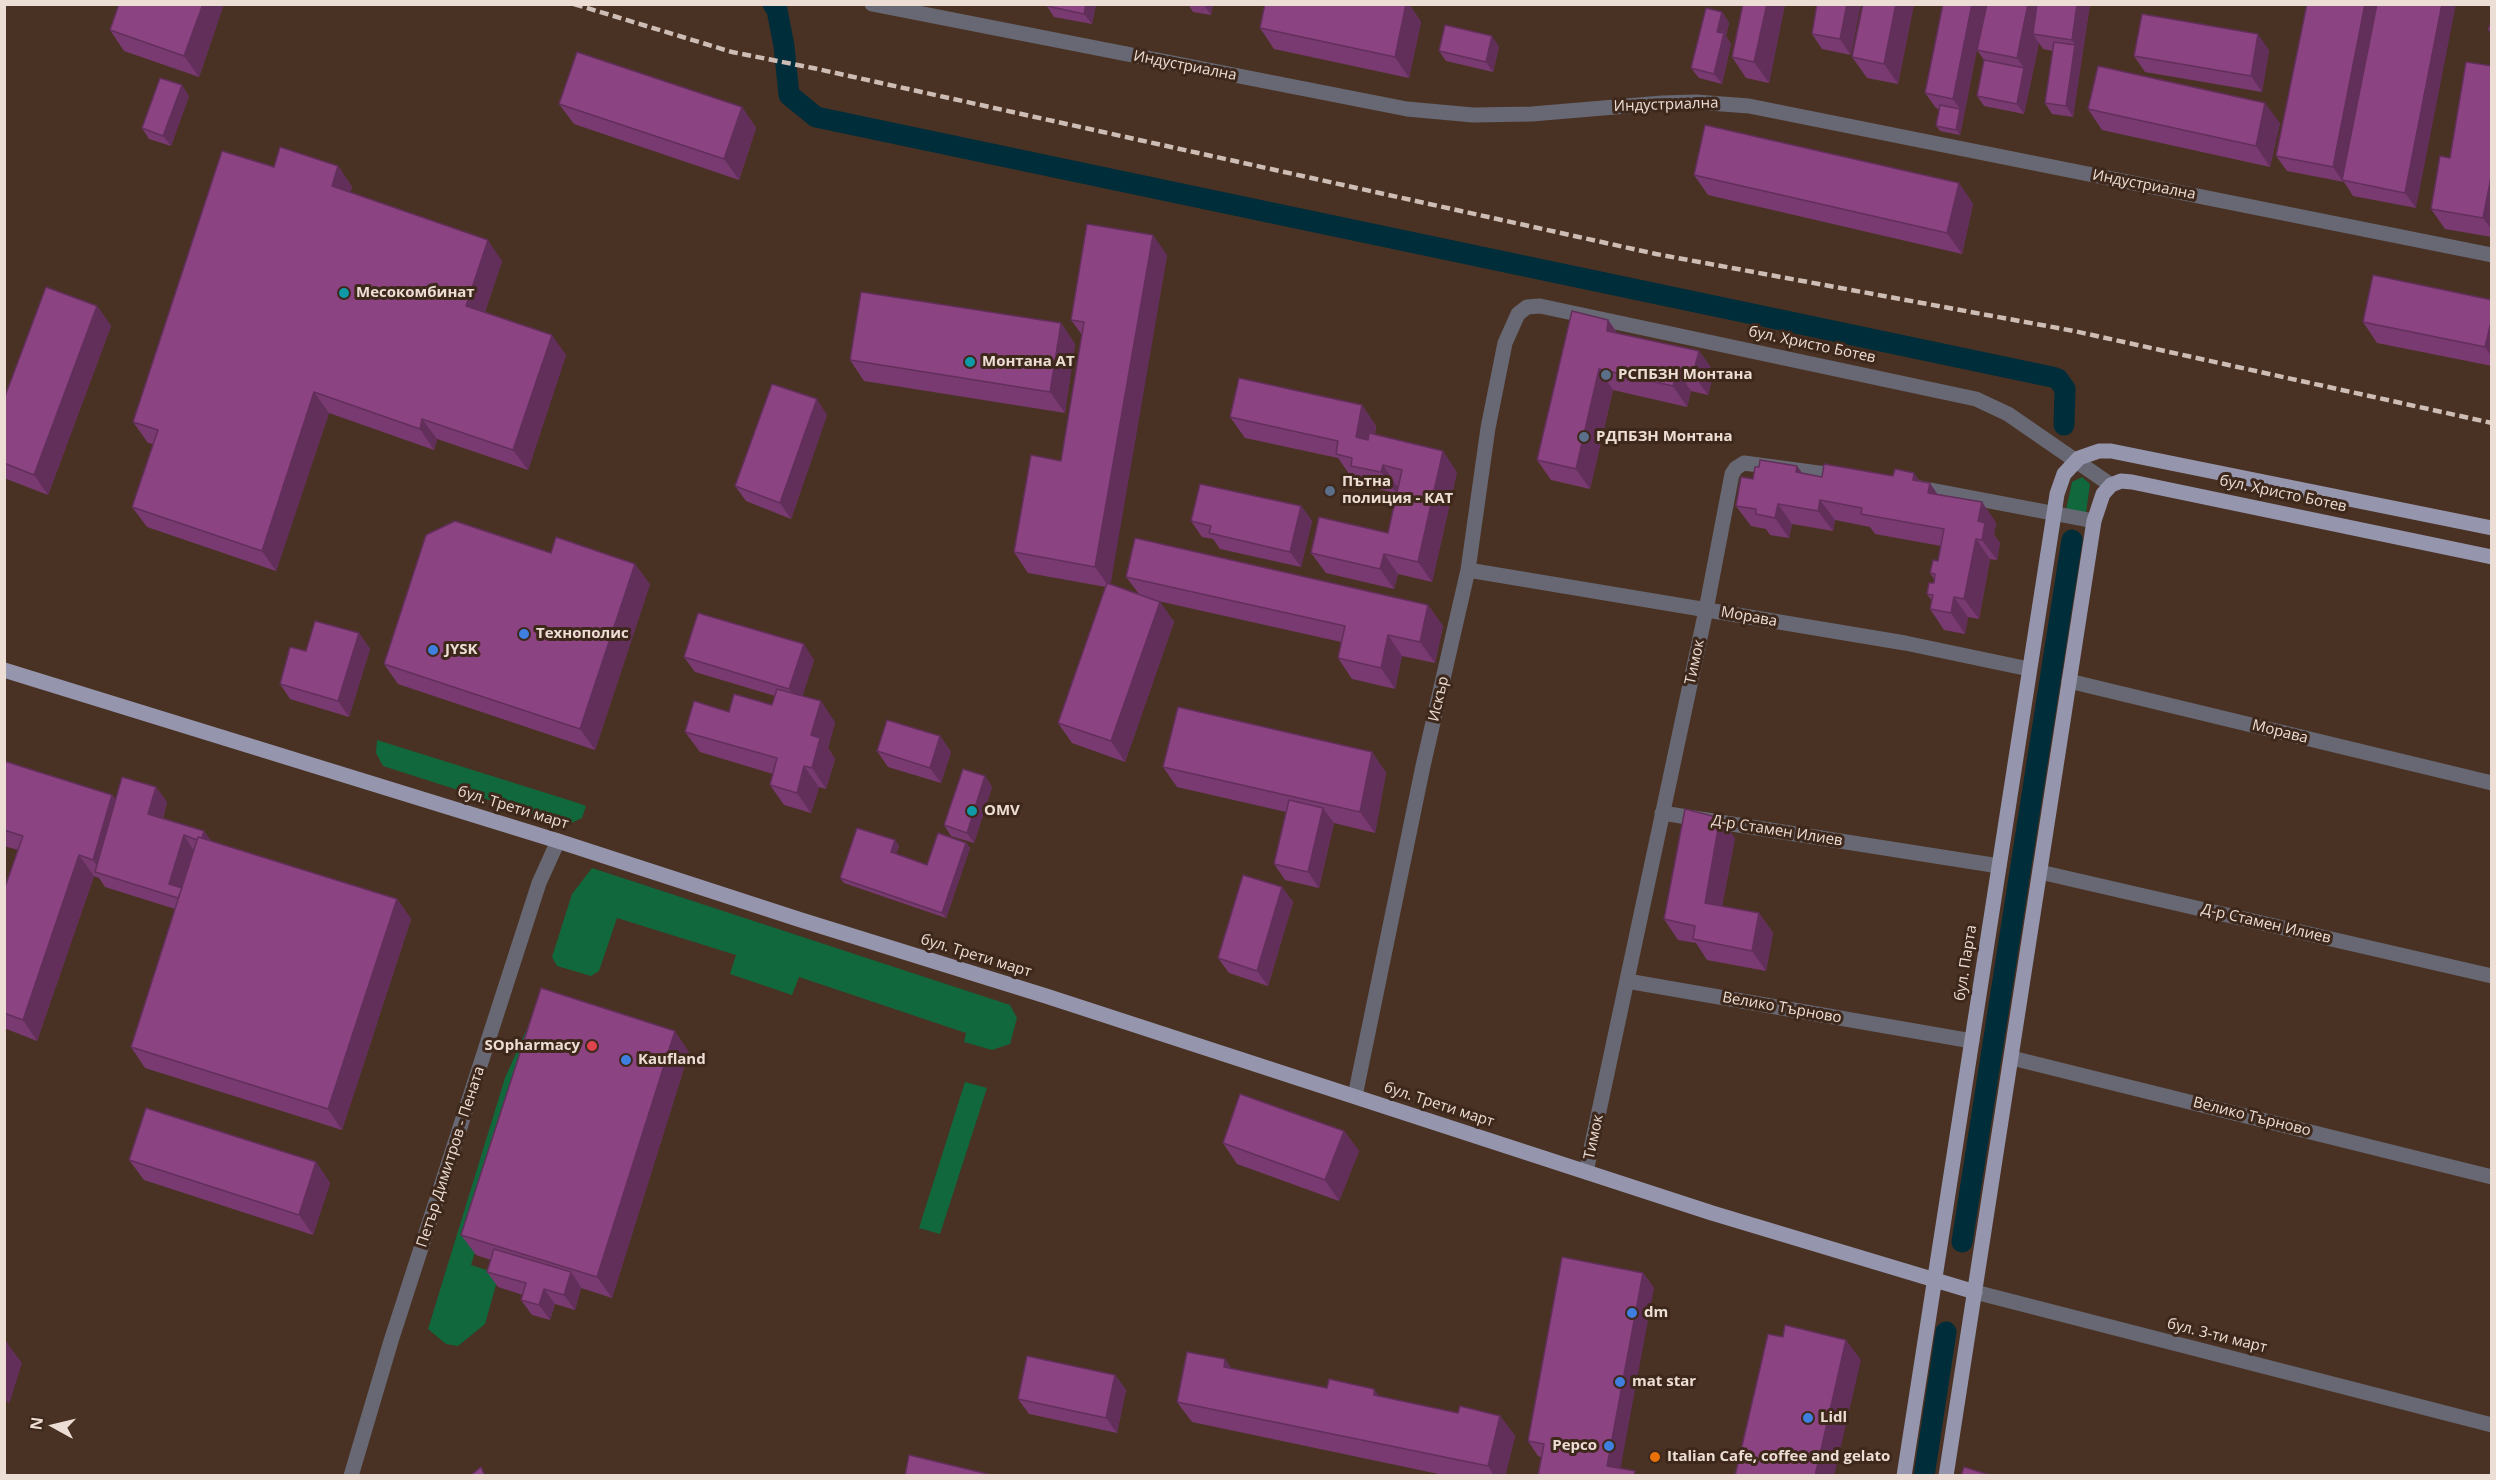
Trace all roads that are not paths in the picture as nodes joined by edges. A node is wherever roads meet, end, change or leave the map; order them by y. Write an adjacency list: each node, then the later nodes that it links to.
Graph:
1 (872, 4): 2 (street, Индустриална)
2 (2492, 255)
3 (1527, 307): 4 (street, бул. Христо Ботев); 12 (street, Искър)
4 (2074, 461): 7 (street, бул. Христо Ботев); 8 (main road, бул. Парта); 10 (main road, бул. Христо Ботев)
5 (1857, 478): 13 (street, Тимок)
6 (1903, 485): 8 (street)
7 (2110, 485): 9 (main road); 11 (main road, бул. Христо Ботев)
8 (2054, 514): 9 (street); 14 (main road, бул. Парта)
9 (2094, 521): 16 (main road)
10 (2492, 528)
11 (2492, 557)
12 (1467, 570): 13 (street, Морава); 26 (street, Искър)
13 (1706, 610): 14 (street, Морава); 18 (street, Тимок)
14 (2029, 669): 20 (main road, бул. Парта)
15 (4, 670): 19 (main road, бул. Трети март)
16 (2069, 681): 17 (street, Морава); 21 (main road)
17 (2492, 783)
18 (1662, 813): 20 (street, Д-р Стамен Илиев); 23 (street, Тимок)
19 (558, 841): 26 (main road, бул. Трети март); 32 (street, Петър Димитров - Пената)
20 (1999, 866): 24 (main road, бул. Парта)
21 (2040, 872): 22 (street, Д-р Стамен Илиев); 25 (main road)
22 (2492, 976)
23 (1627, 981): 24 (street, Велико Търново); 27 (street, Тимок)
24 (1972, 1041): 29 (main road, бул. Парта)
25 (2012, 1058): 28 (street, Велико Търново); 30 (main road)
26 (1355, 1096): 27 (main road, бул. Трети март)
27 (1586, 1172): 29 (main road, бул. Трети март)
28 (2492, 1177)
29 (1935, 1280): 30 (main road, бул. 3-ти март); 33 (main road, бул. Парта)
30 (1975, 1292): 31 (street, бул. 3-ти март); 34 (main road)
31 (2492, 1425)
32 (351, 1476)
33 (1904, 1476)
34 (1946, 1476)

